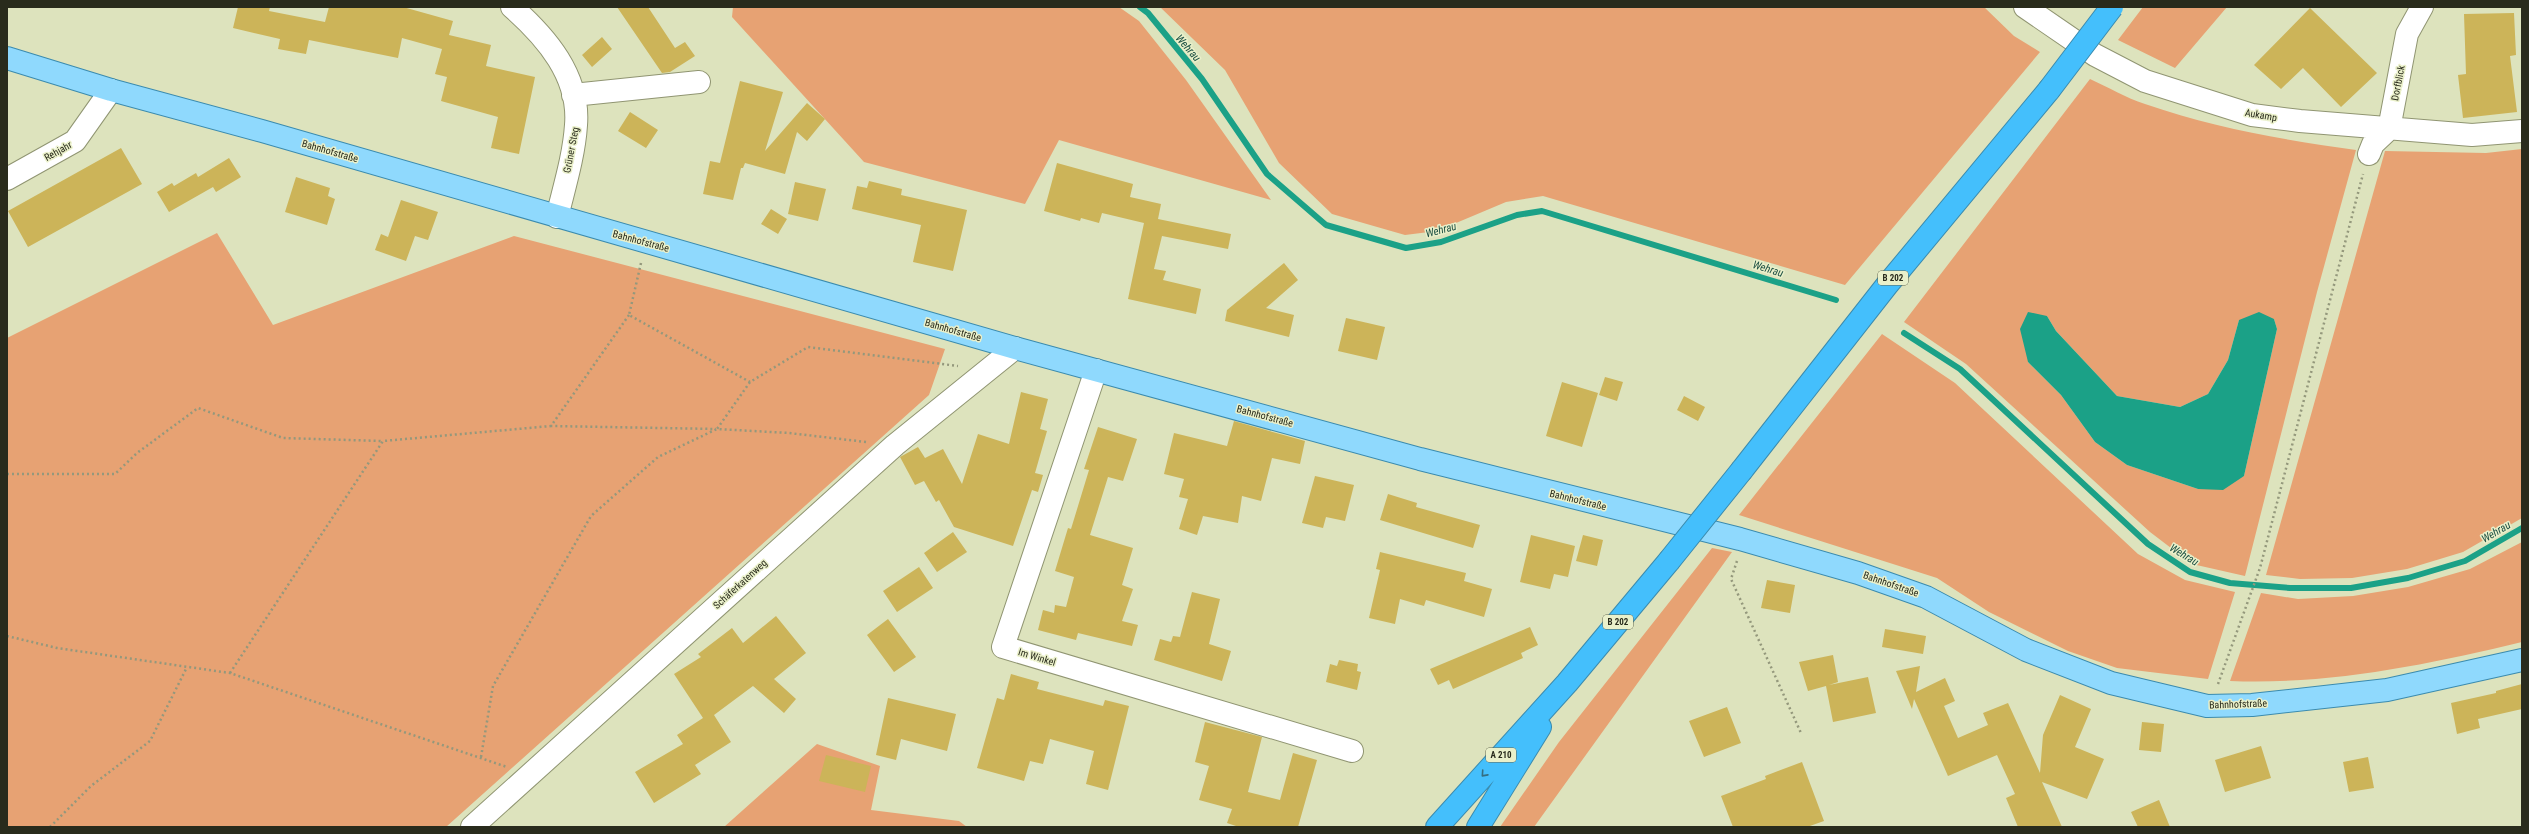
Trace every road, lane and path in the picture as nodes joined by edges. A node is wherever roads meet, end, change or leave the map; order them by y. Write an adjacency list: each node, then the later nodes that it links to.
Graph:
1 (512, 7): 8 (street, Grüner Steg)
2 (2025, 7): 9 (street, Aukamp)
3 (2112, 7): 30 (highway, B 202, bridge)
4 (2422, 7): 9 (street, Dorfblick)
5 (7, 58): 7 (main road, Bahnhofstraße)
6 (699, 82): 8 (street)
7 (111, 90): 12 (street, Rehjahr); 13 (main road, Bahnhofstraße)
8 (573, 95): 13 (street, Grüner Steg)
9 (2389, 129): 10 (street, Aukamp); 11 (street)
10 (2522, 131)
11 (2369, 154): 31 (path)
12 (7, 179)
13 (557, 218): 14 (main road, Bahnhofstraße)
14 (646, 243): 15 (path); 16 (main road, Bahnhofstraße)
15 (629, 315): 19 (path); 20 (path)
16 (1015, 348): 17 (street, Schäferkatenweg); 18 (main road, Bahnhofstraße)
17 (986, 370): 19 (path); 23 (street, Schäferkatenweg)
18 (1096, 370): 25 (main road, Bahnhofstraße); 33 (street, Im Winkel)
19 (750, 382): 21 (path)
20 (551, 426): 21 (path); 22 (path)
21 (717, 429): 23 (path); 34 (path)
22 (383, 441): 24 (path); 29 (path)
23 (895, 445): 35 (street, Schäferkatenweg)
24 (7, 474)
25 (1740, 539): 31 (main road, Bahnhofstraße); 32 (path)
26 (7, 636): 28 (path)
27 (2522, 660): 31 (main road, Bahnhofstraße)
28 (187, 667): 29 (path); 36 (path)
29 (230, 673): 34 (path)
30 (1567, 683): 38 (highway, A 210, one-way to 38); 39 (highway, A 210)
31 (2207, 706)
32 (1801, 732)
33 (1352, 751)
34 (481, 757): 35 (path)
35 (528, 775): 37 (street, Schäferkatenweg)
36 (50, 827)
37 (472, 827)
38 (1437, 827)
39 (1478, 827)

